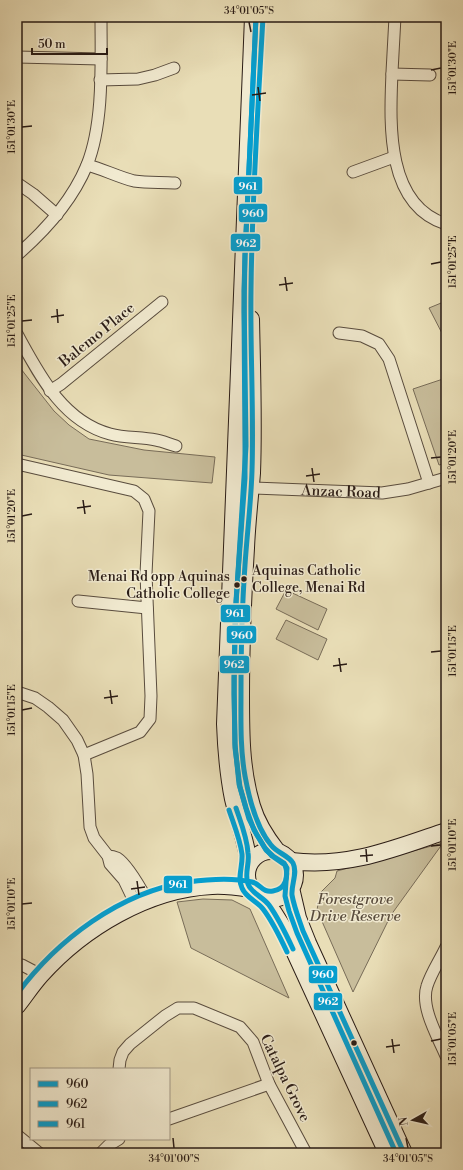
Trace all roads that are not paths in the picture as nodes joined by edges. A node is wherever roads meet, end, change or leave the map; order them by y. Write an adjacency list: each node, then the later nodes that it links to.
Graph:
1 (102, 17): 6 (street)
2 (253, 17): 27 (main road)
3 (263, 17): 28 (main road)
4 (395, 17): 8 (street)
5 (17, 57): 6 (street)
6 (101, 59): 10 (street)
7 (174, 68): 10 (street)
8 (392, 74): 9 (street); 11 (street)
9 (430, 75)
10 (100, 80): 12 (street)
11 (394, 157): 13 (street); 17 (street)
12 (87, 165): 15 (street); 16 (street)
13 (353, 172)
14 (17, 183): 16 (street)
15 (175, 183)
16 (57, 215): 18 (street)
17 (446, 224)
18 (17, 255)
19 (162, 302): 22 (street, Balemo Place)
20 (339, 333): 26 (street)
21 (17, 334): 22 (street)
22 (50, 391): 23 (street)
23 (176, 446)
24 (17, 464): 30 (street)
25 (446, 478): 26 (street, Anzac Road)
26 (429, 483): 28 (street, Anzac Road)
27 (235, 487): 28 (main road, Anzac Road); 37 (main road)
28 (251, 488): 34 (main road)
29 (78, 601): 30 (street)
30 (147, 608): 32 (street)
31 (17, 692): 32 (street)
32 (84, 755): 41 (street)
33 (446, 831): 36 (main road)
34 (277, 851): 35 (main road); 37 (main road)
35 (291, 861): 36 (main road); 38 (main road)
36 (326, 863): 38 (main road)
37 (248, 866): 39 (main road); 40 (main road)
38 (293, 884): 40 (main road); 56 (main road)
39 (212, 886): 40 (main road); 41 (main road)
40 (257, 894): 55 (main road)
41 (142, 903): 44 (main road)
42 (446, 948): 46 (street)
43 (17, 966): 44 (street)
44 (41, 974): 45 (main road)
45 (17, 1006)
46 (446, 1056)
47 (119, 1068): 48 (street, Catalpa Grove)
48 (269, 1084): 49 (street); 54 (street, Catalpa Grove)
49 (170, 1119)
50 (17, 1135): 52 (street)
51 (117, 1140): 53 (street)
52 (39, 1153)
53 (101, 1153)
54 (306, 1153)
55 (387, 1153)
56 (404, 1153)

